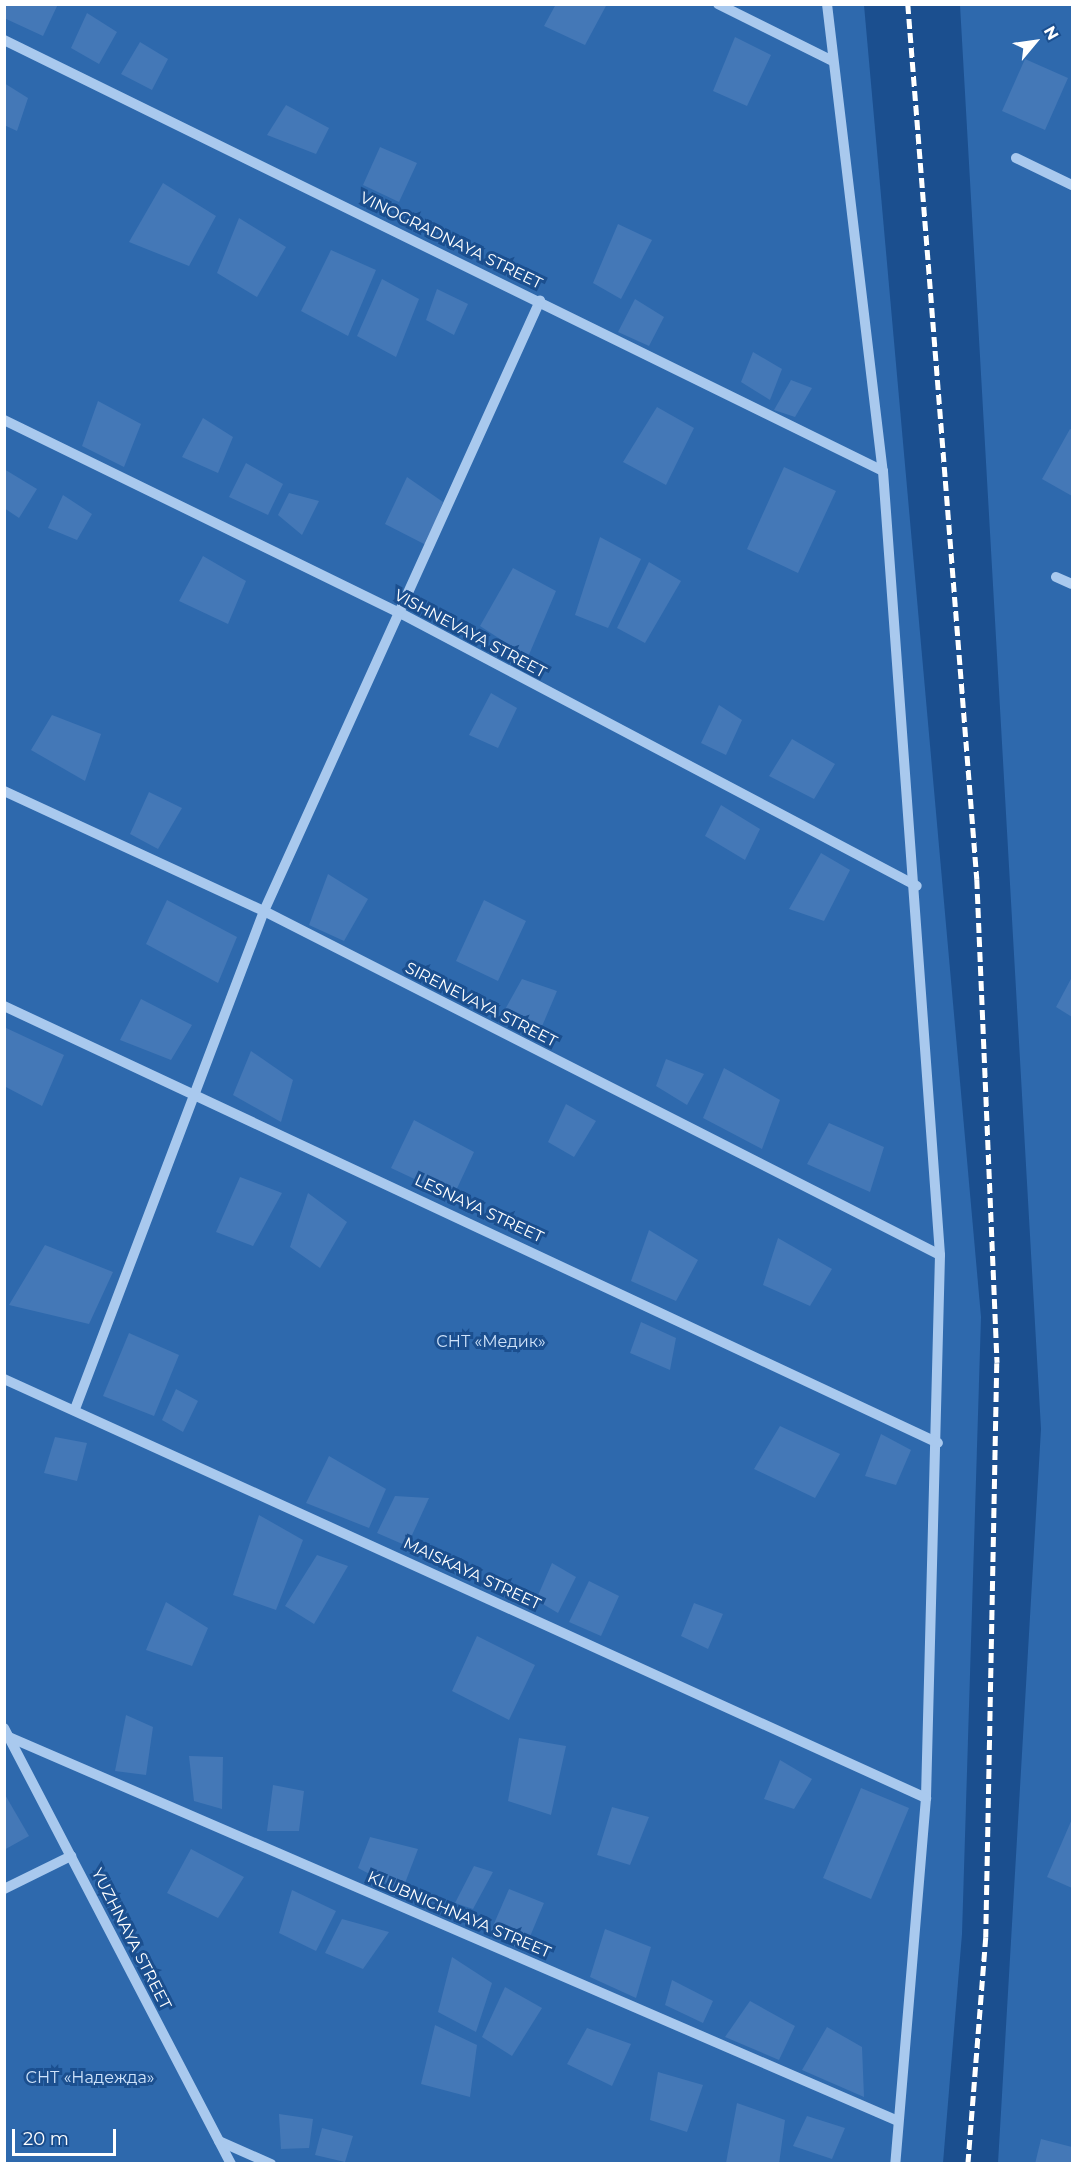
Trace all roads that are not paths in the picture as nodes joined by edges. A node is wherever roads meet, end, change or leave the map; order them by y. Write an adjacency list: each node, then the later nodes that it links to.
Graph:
1 (718, 4): 4 (street)
2 (827, 4): 4 (street)
3 (4, 40): 7 (street, VINOGRADNAYA STREET)
4 (833, 61): 9 (street)
5 (1016, 158): 6 (street)
6 (1072, 185)
7 (540, 301): 9 (street, VINOGRADNAYA STREET); 12 (street)
8 (4, 420): 12 (street, VISHNEVAYA STREET)
9 (883, 471): 14 (street)
10 (1056, 577): 11 (street)
11 (1072, 584)
12 (402, 614): 14 (street, VISHNEVAYA STREET); 15 (street)
13 (4, 791): 15 (street, SIRENEVAYA STREET)
14 (917, 886): 18 (street)
15 (264, 911): 17 (street); 18 (street, SIRENEVAYA STREET)
16 (4, 1006): 17 (street, LESNAYA STREET)
17 (197, 1092): 20 (street); 21 (street, LESNAYA STREET)
18 (940, 1255): 21 (street)
19 (4, 1378): 20 (street, MAISKAYA STREET)
20 (75, 1409): 23 (street, MAISKAYA STREET)
21 (938, 1443): 23 (street)
22 (7, 1732): 24 (street, YUZHNAYA STREET); 26 (street, KLUBNICHNAYA STREET)
23 (926, 1798): 26 (street)
24 (71, 1856): 25 (street); 27 (street, YUZHNAYA STREET)
25 (4, 1888)
26 (898, 2121): 30 (street)
27 (219, 2141): 28 (street, YUZHNAYA STREET); 29 (street)
28 (231, 2163)
29 (271, 2163)
30 (895, 2163)

